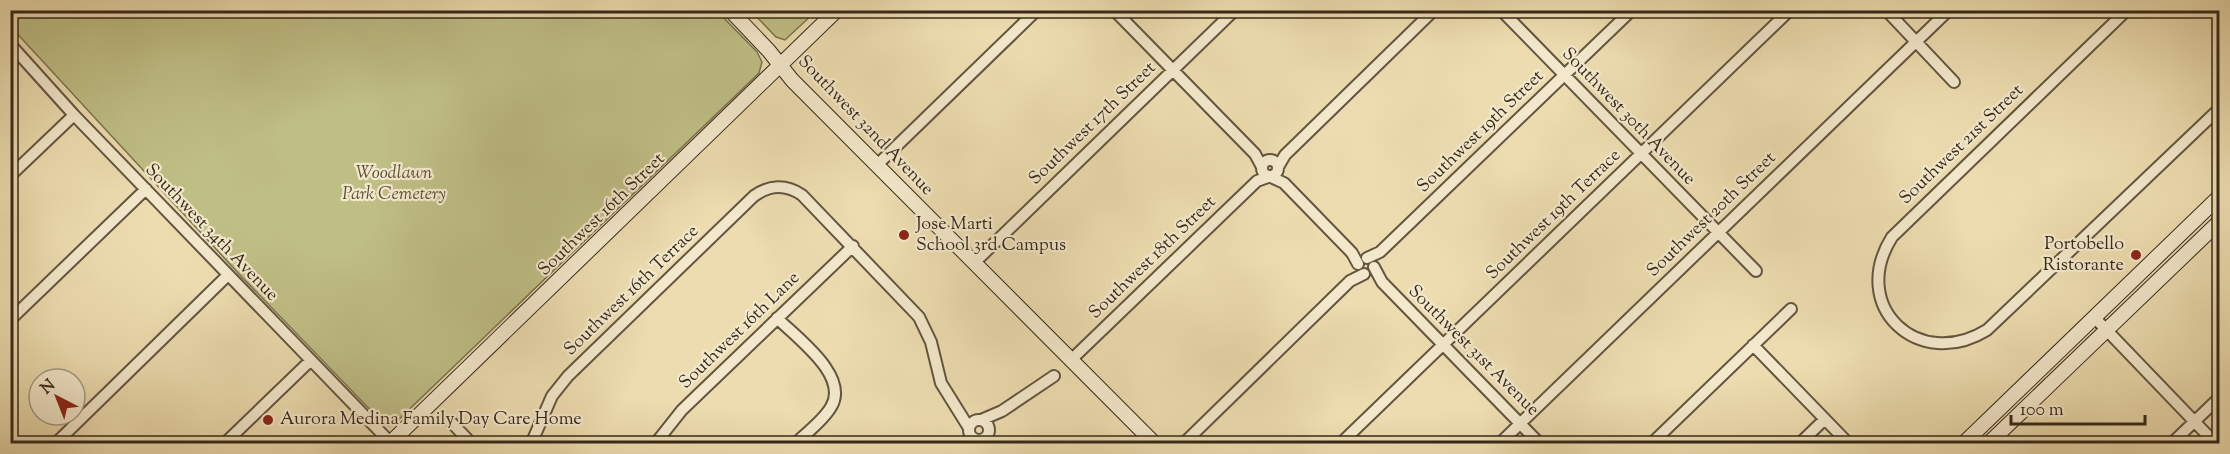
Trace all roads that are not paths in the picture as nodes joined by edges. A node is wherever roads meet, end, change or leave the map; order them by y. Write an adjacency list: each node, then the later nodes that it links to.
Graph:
1 (730, 10): 15 (street, Southwest 32nd Avenue)
2 (837, 10): 15 (street, Southwest 16th Street)
3 (1037, 10): 22 (street)
4 (1114, 10): 16 (street)
5 (1235, 10): 16 (street, Southwest 17th Street)
6 (1434, 10): 23 (street, Southwest 18th Street)
7 (1501, 10): 17 (street, Southwest 30th Avenue)
8 (1632, 10): 17 (street, Southwest 19th Street)
9 (1790, 10): 21 (street, Southwest 19th Terrace)
10 (1886, 10): 13 (street)
11 (1949, 10): 13 (street, Southwest 20th Street)
12 (2127, 10): 19 (street, Southwest 21st Street)
13 (1916, 42): 18 (street); 29 (street, Southwest 20th Street)
14 (11, 44): 20 (street, Southwest 34th Avenue)
15 (781, 66): 22 (street, Southwest 32nd Avenue); 53 (street, Southwest 16th Street)
16 (1173, 71): 23 (street); 31 (street, Southwest 17th Street)
17 (1564, 75): 21 (street, Southwest 30th Avenue); 32 (street, Southwest 19th Street)
18 (1954, 82)
19 (2220, 108)
20 (74, 115): 24 (street); 25 (street, Southwest 34th Avenue)
21 (1641, 154): 29 (street, Southwest 30th Avenue); 40 (street, Southwest 19th Terrace)
22 (877, 165): 31 (street, Southwest 32nd Avenue)
23 (1268, 170): 32 (street); 42 (street, Southwest 18th Street)
24 (10, 176)
25 (146, 189): 34 (street, Southwest 34th Avenue); 38 (street)
26 (2220, 196): 27 (street)
27 (2208, 208): 28 (street); 36 (street)
28 (2220, 221): 39 (street)
29 (1718, 232): 33 (street, Southwest 30th Avenue); 49 (street, Southwest 20th Street)
30 (853, 246): 37 (street, Southwest 16th Lane); 50 (street); 58 (street, Southwest 16th Terrace)
31 (975, 262): 42 (street, Southwest 32nd Avenue)
32 (1366, 266): 40 (street, Southwest 31st Avenue); 64 (street)
33 (1756, 271)
34 (228, 275): 43 (street, Southwest 34th Avenue); 55 (street)
35 (1791, 309): 41 (street)
36 (2094, 317): 39 (street); 71 (street)
37 (777, 318): 59 (street, Southwest 16th Lane); 60 (street)
38 (10, 320)
39 (2106, 330): 48 (street); 72 (street)
40 (1443, 345): 49 (street, Southwest 31st Avenue); 65 (street, Southwest 19th Terrace)
41 (1753, 345): 46 (street); 68 (street)
42 (1072, 359): 63 (street, Southwest 32nd Avenue)
43 (310, 361): 53 (street, Southwest 34th Avenue); 56 (street)
44 (1054, 376): 50 (street)
45 (2220, 397): 48 (street)
46 (1825, 419): 69 (street); 70 (street)
47 (450, 421): 57 (street)
48 (2194, 421): 73 (street); 74 (street)
49 (1521, 423): 66 (street, Southwest 20th Street); 67 (street, Southwest 31st Avenue)
50 (979, 426): 52 (street); 61 (street); 62 (street)
51 (10, 436): 54 (street)
52 (979, 442)
53 (389, 443)
54 (17, 444)
55 (55, 444)
56 (224, 444)
57 (472, 444)
58 (531, 444)
59 (655, 444)
60 (795, 444)
61 (962, 444)
62 (994, 444)
63 (1155, 444)
64 (1183, 444)
65 (1341, 444)
66 (1499, 444)
67 (1540, 444)
68 (1651, 444)
69 (1799, 444)
70 (1850, 444)
71 (1963, 444)
72 (1988, 444)
73 (2170, 444)
74 (2216, 444)

